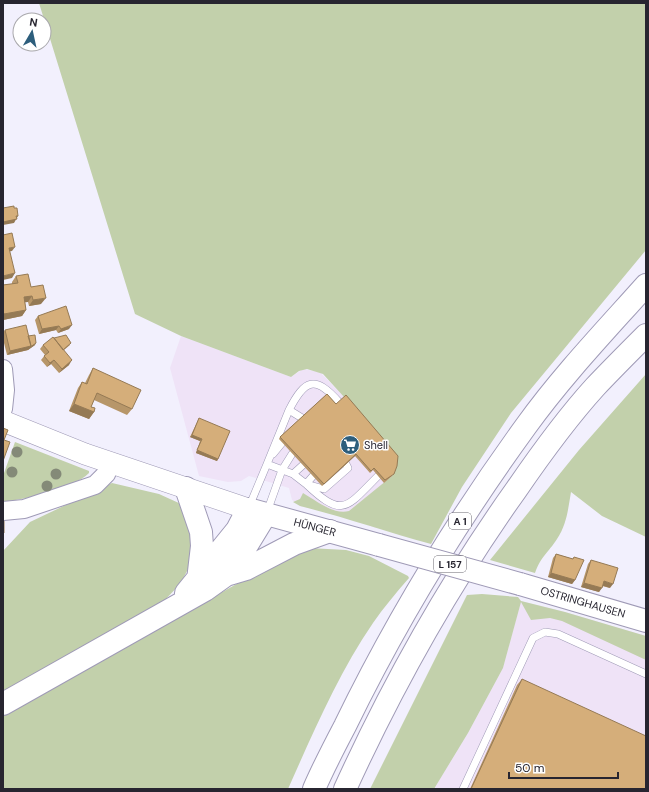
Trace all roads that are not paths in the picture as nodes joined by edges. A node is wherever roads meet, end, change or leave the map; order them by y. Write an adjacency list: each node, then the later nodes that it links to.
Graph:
1 (646, 284): 31 (main road, A 1)
2 (646, 335): 32 (main road, A 1)
3 (3, 369): 5 (street)
4 (339, 402): 6 (lane)
5 (3, 410)
6 (289, 410): 7 (lane); 11 (lane)
7 (302, 418)
8 (3, 420): 12 (main road, HÜNGER / L 157)
9 (282, 443): 11 (lane)
10 (292, 454): 15 (lane)
11 (267, 462): 15 (lane); 22 (lane)
12 (111, 463): 20 (main road, HÜNGER / L 157); 21 (street)
13 (346, 464): 19 (lane)
14 (302, 465): 16 (lane)
15 (282, 470): 16 (lane); 22 (lane)
16 (293, 474): 19 (lane)
17 (313, 476): 19 (lane)
18 (378, 476): 19 (lane)
19 (306, 484)
20 (186, 488): 22 (main road, HÜNGER / L 157); 25 (main road)
21 (3, 511)
22 (257, 511): 23 (main road, HÜNGER / L 157); 24 (main road); 25 (main road)
23 (330, 532): 24 (main road); 26 (main road, HÜNGER / L 157, bridge)
24 (226, 575): 27 (main road)
25 (198, 580): 27 (main road)
26 (520, 584): 28 (main road, OSTRINGHAUSEN / L 157)
27 (163, 614): 30 (main road)
28 (646, 621)
29 (646, 674): 33 (lane)
30 (3, 704)
31 (314, 789)
32 (345, 789)
33 (463, 789)

